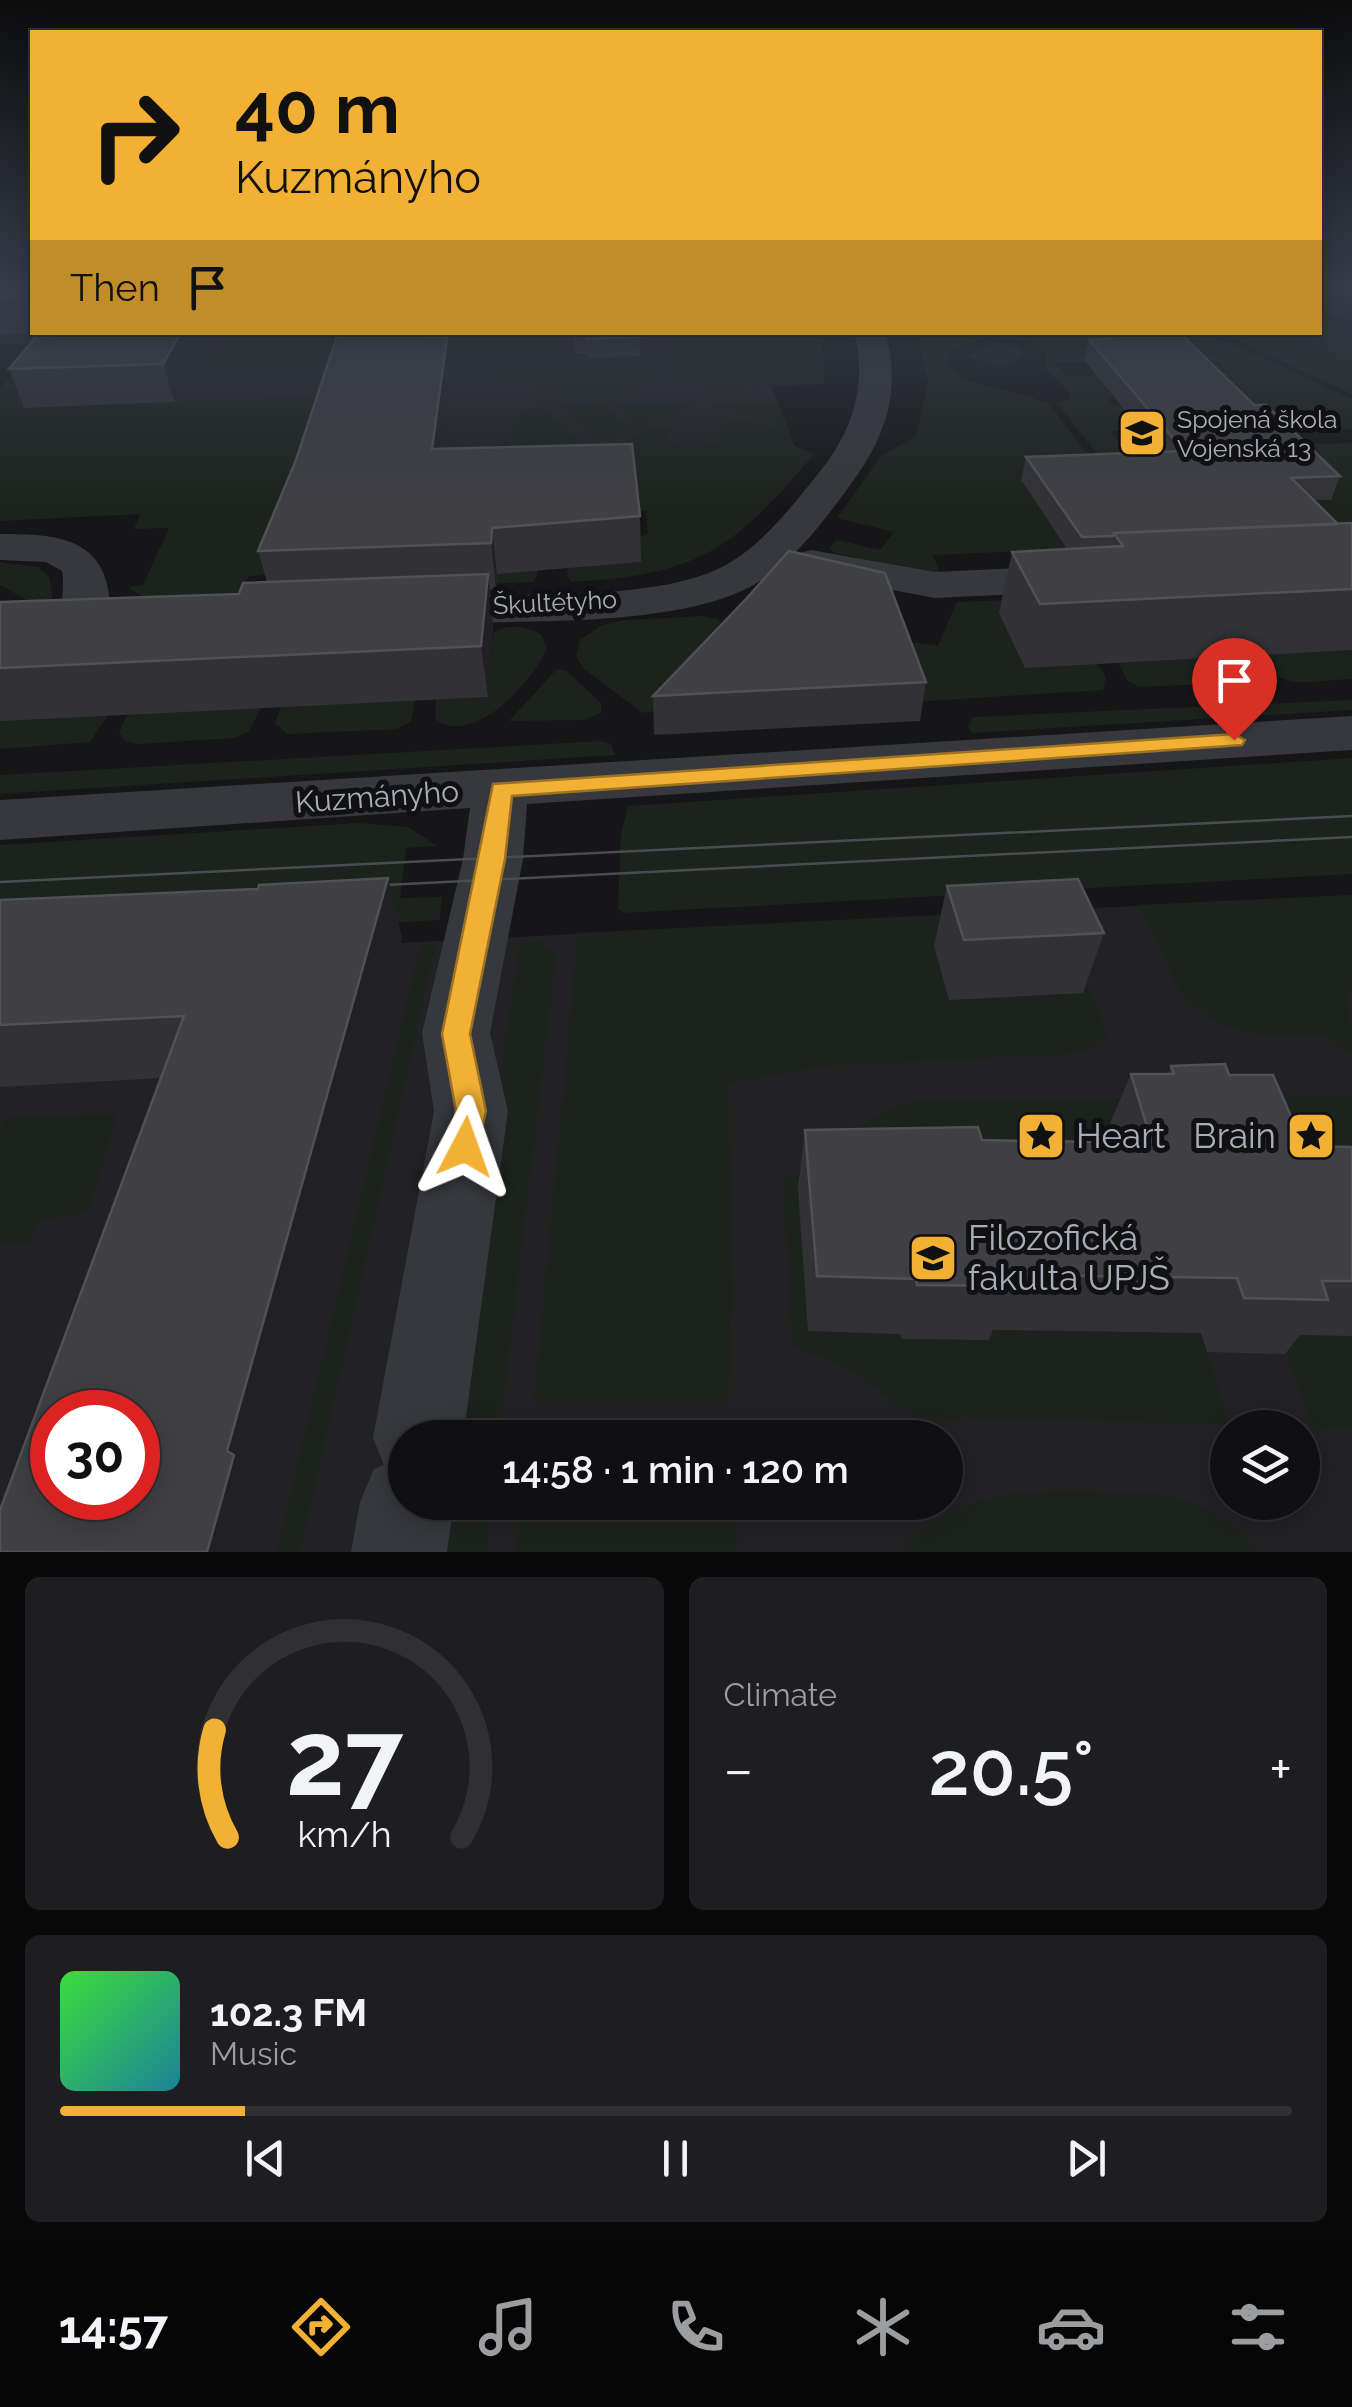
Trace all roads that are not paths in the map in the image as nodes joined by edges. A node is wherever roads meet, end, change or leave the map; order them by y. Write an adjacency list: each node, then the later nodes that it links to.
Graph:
1 (874, 361): 3 (street, Škultétyho)
2 (0, 547): 6 (street)
3 (763, 558): 4 (street); 5 (street, Škultétyho)
4 (1120, 576)
5 (379, 610)
6 (181, 618)
7 (1352, 733): 8 (street, Kuzmányho)
8 (501, 789): 9 (street, Kuzmányho); 10 (street)
9 (0, 820)
10 (421, 1420)
11 (405, 1520): 12 (street)
12 (400, 1552)

